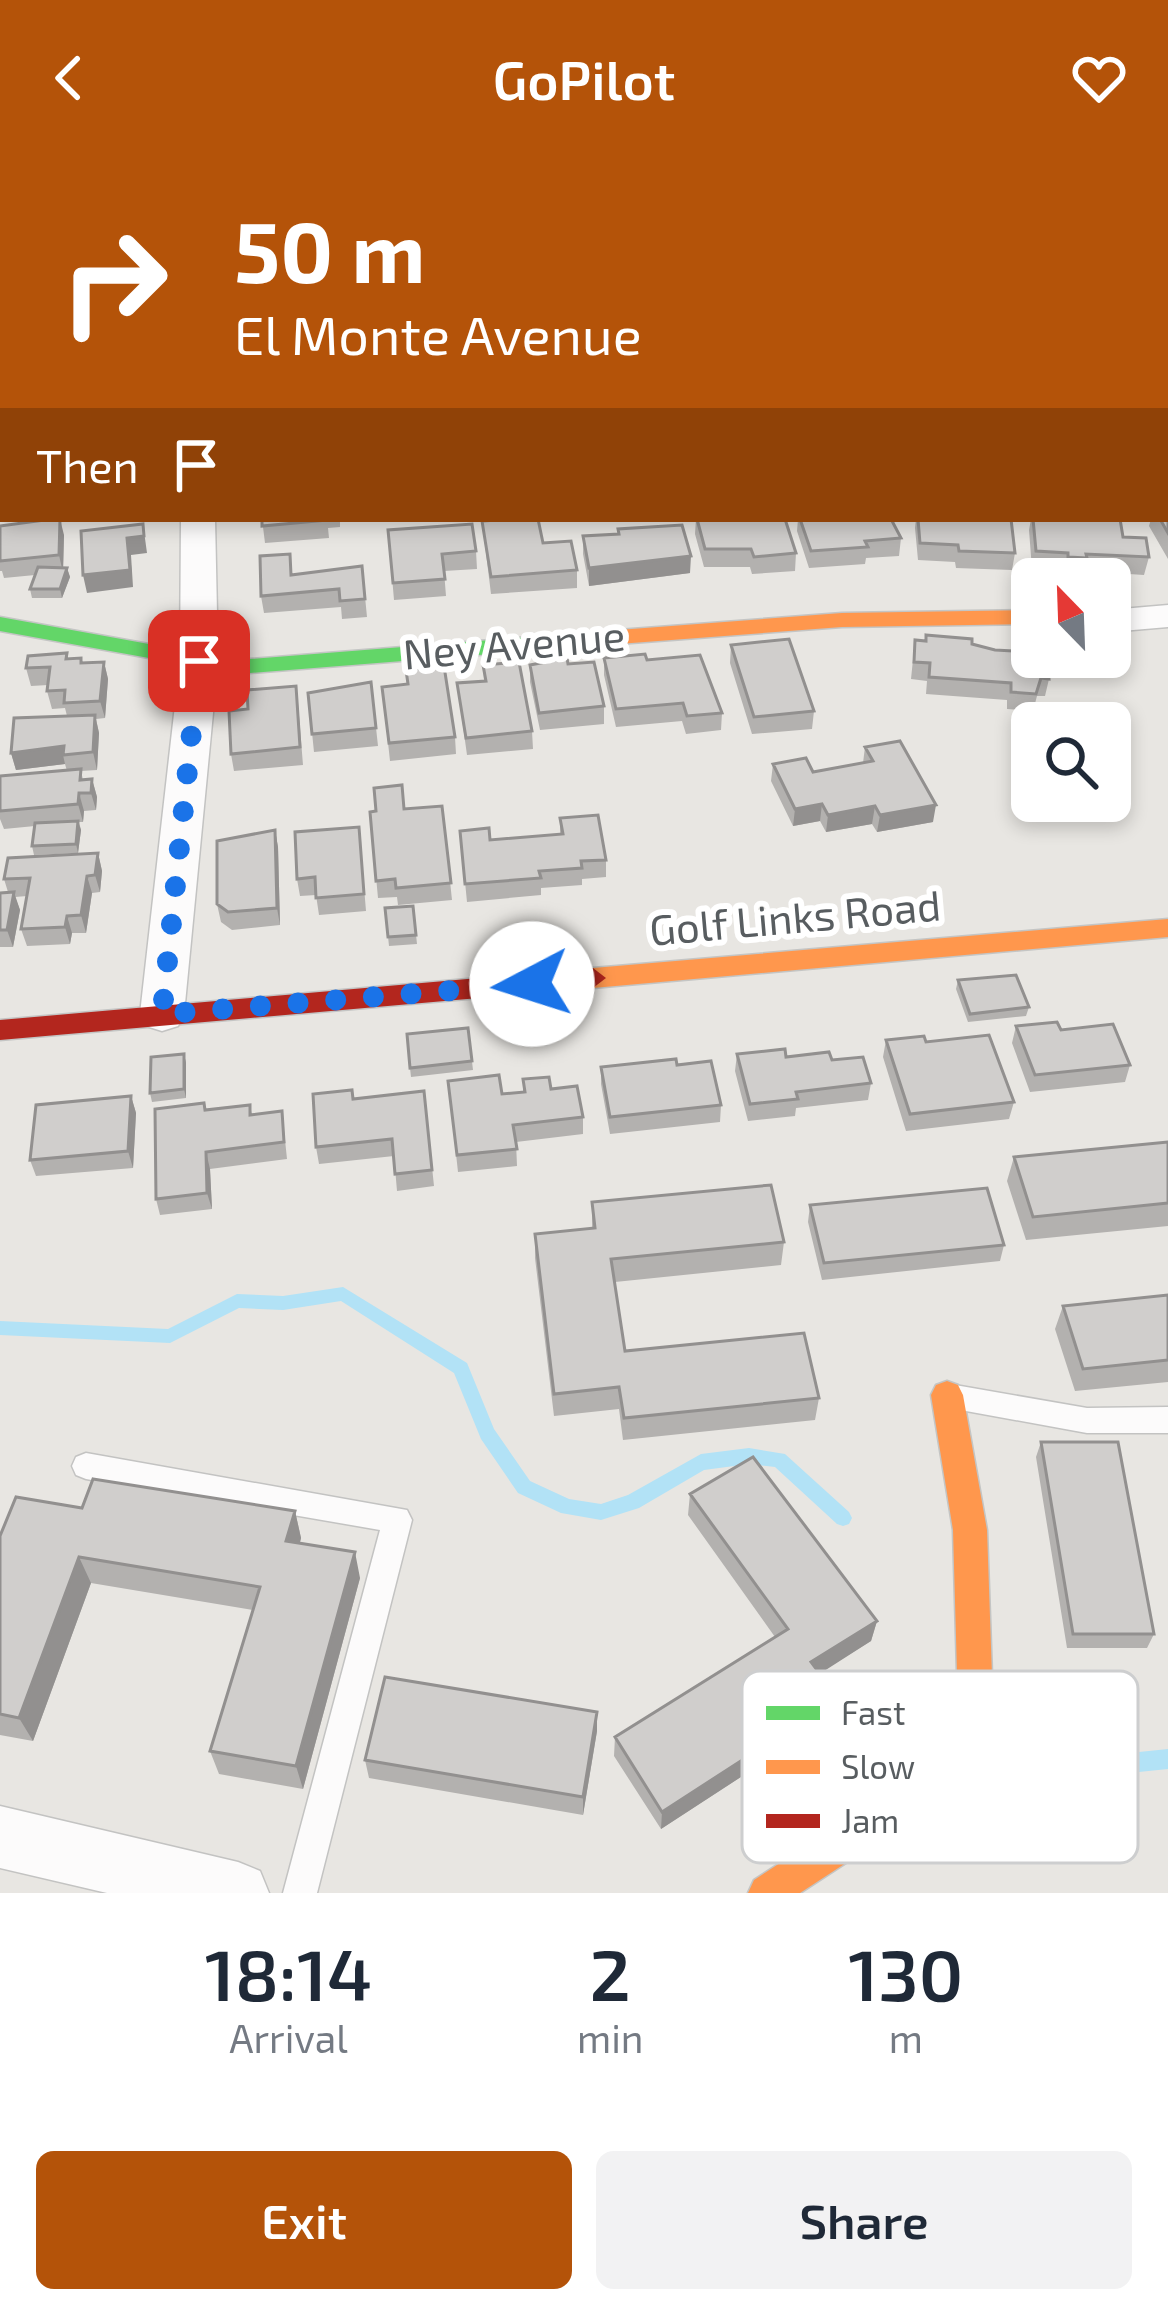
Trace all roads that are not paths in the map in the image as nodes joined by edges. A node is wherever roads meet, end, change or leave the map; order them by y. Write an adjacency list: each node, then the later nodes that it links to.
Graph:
1 (198, 522): 6 (street)
2 (1011, 616): 6 (street, Ney Avenue)
3 (1168, 616): 4 (street)
4 (1131, 619)
5 (0, 624): 6 (street, Ney Avenue)
6 (199, 661): 10 (street)
7 (1168, 917): 9 (street)
8 (1168, 928): 9 (street, Golf Links Road)
9 (1127, 929): 10 (street, Golf Links Road)
10 (162, 1014): 11 (street, Golf Links Road)
11 (0, 1030)
12 (947, 1395): 13 (lane); 15 (street)
13 (1168, 1420)
14 (86, 1466): 19 (lane)
15 (974, 1671)
16 (0, 1837): 18 (street)
17 (813, 1863): 20 (street)
18 (238, 1893)
19 (300, 1893)
20 (767, 1893)

